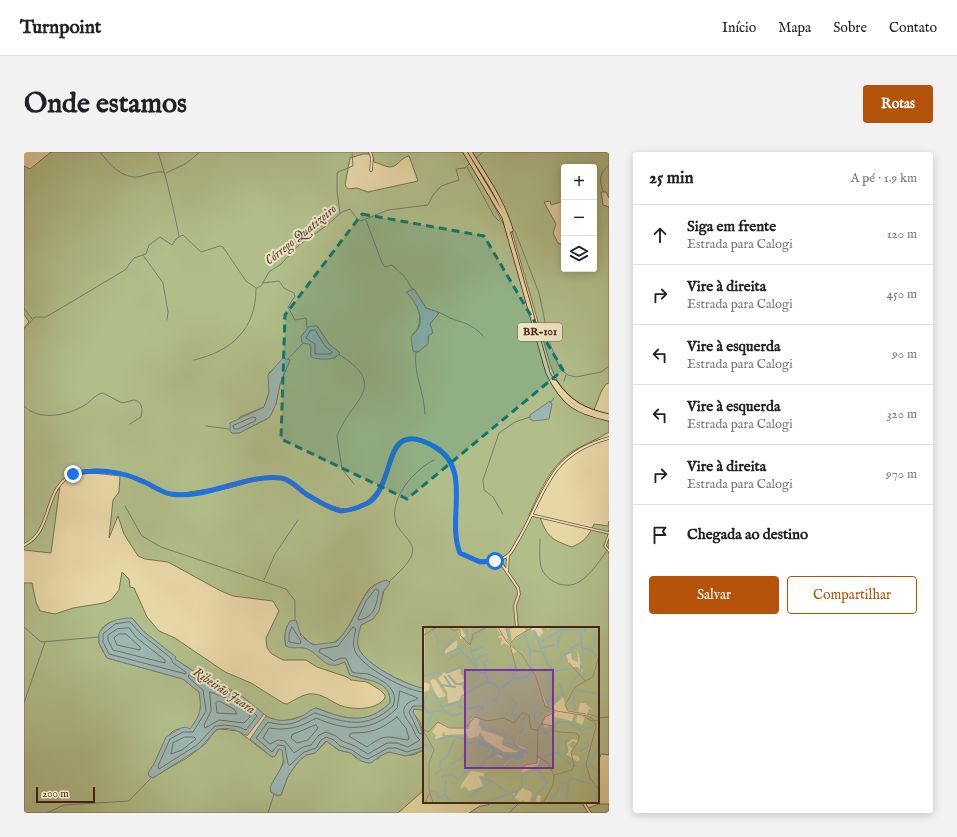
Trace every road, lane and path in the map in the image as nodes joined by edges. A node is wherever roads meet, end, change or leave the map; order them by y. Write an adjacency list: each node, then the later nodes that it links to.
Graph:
1 (370, 152): 5 (street)
2 (465, 152): 3 (highway, BR-101)
3 (470, 155): 4 (highway, BR-101)
4 (476, 166): 6 (highway, BR-101); 6 (highway, BR-101)
5 (371, 170)
6 (609, 418)
7 (609, 438): 8 (street)
8 (532, 515): 9 (street); 12 (street)
9 (609, 534): 11 (street)
10 (24, 545): 13 (street)
11 (609, 550)
12 (508, 556): 13 (street); 14 (street)
13 (495, 561): 14 (street)
14 (507, 571): 15 (street)
15 (517, 627)
16 (584, 803): 17 (street)
17 (590, 813)

